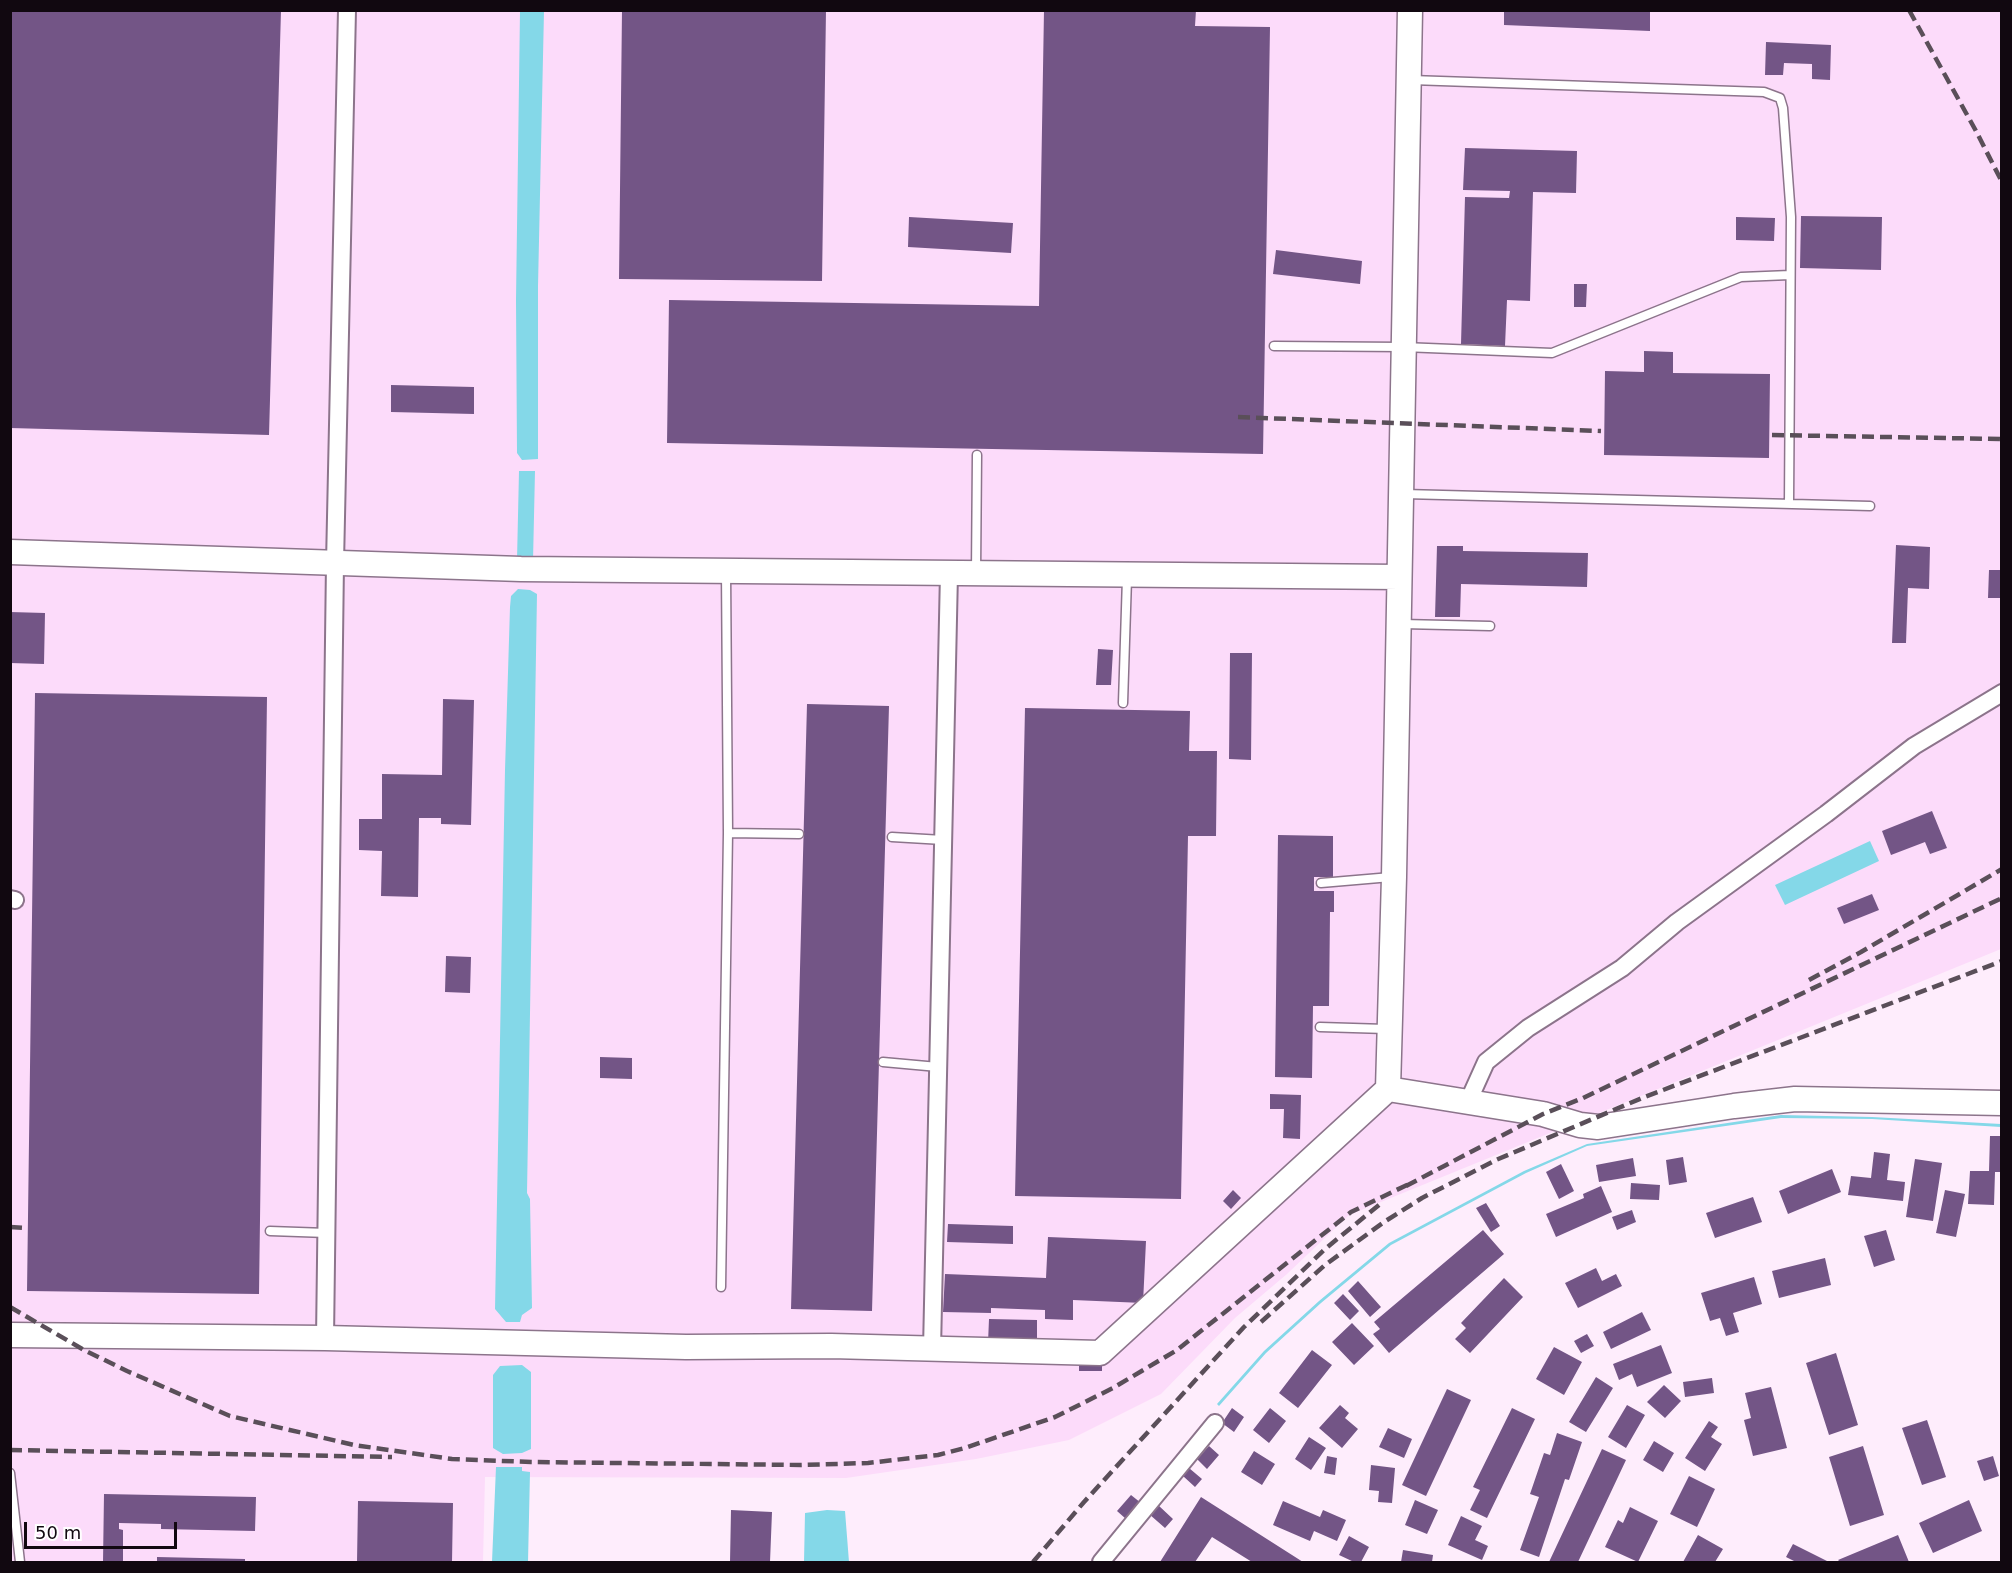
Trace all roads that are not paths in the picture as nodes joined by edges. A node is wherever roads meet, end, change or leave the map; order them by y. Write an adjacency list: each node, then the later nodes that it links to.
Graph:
1 (348, 10): 12 (street)
2 (1410, 10): 3 (street)
3 (1408, 80): 4 (lane); 6 (street)
4 (1790, 275): 6 (lane); 9 (lane)
5 (1274, 346): 6 (lane)
6 (1403, 347): 8 (street)
7 (977, 455): 15 (lane)
8 (1401, 494): 9 (lane); 17 (street)
9 (1789, 503): 10 (lane)
10 (1870, 506)
11 (10, 552): 12 (street)
12 (335, 563): 13 (street); 36 (street)
13 (726, 571): 14 (street); 22 (lane)
14 (950, 573): 15 (street); 25 (street)
15 (975, 573): 16 (street)
16 (1127, 574): 17 (street); 21 (lane)
17 (1399, 577): 18 (street)
18 (1398, 624): 19 (lane); 26 (street)
19 (1490, 626)
20 (2001, 693): 33 (street)
21 (1123, 703)
22 (728, 833): 23 (lane); 37 (lane)
23 (799, 834)
24 (892, 837): 25 (lane)
25 (943, 840): 31 (street)
26 (1394, 877): 27 (lane); 29 (street)
27 (1321, 884)
28 (1320, 1027): 29 (lane)
29 (1390, 1029): 32 (street)
30 (882, 1062): 31 (lane)
31 (938, 1067): 40 (street)
32 (1388, 1089): 33 (street); 40 (street)
33 (1468, 1102): 34 (street)
34 (2001, 1103)
35 (270, 1231): 36 (lane)
36 (327, 1233): 39 (street)
37 (721, 1287)
38 (10, 1335): 39 (street)
39 (325, 1338): 40 (street)
40 (932, 1349)
41 (1215, 1423): 44 (street)
42 (10, 1473): 43 (lane)
43 (20, 1563)
44 (1101, 1563)

